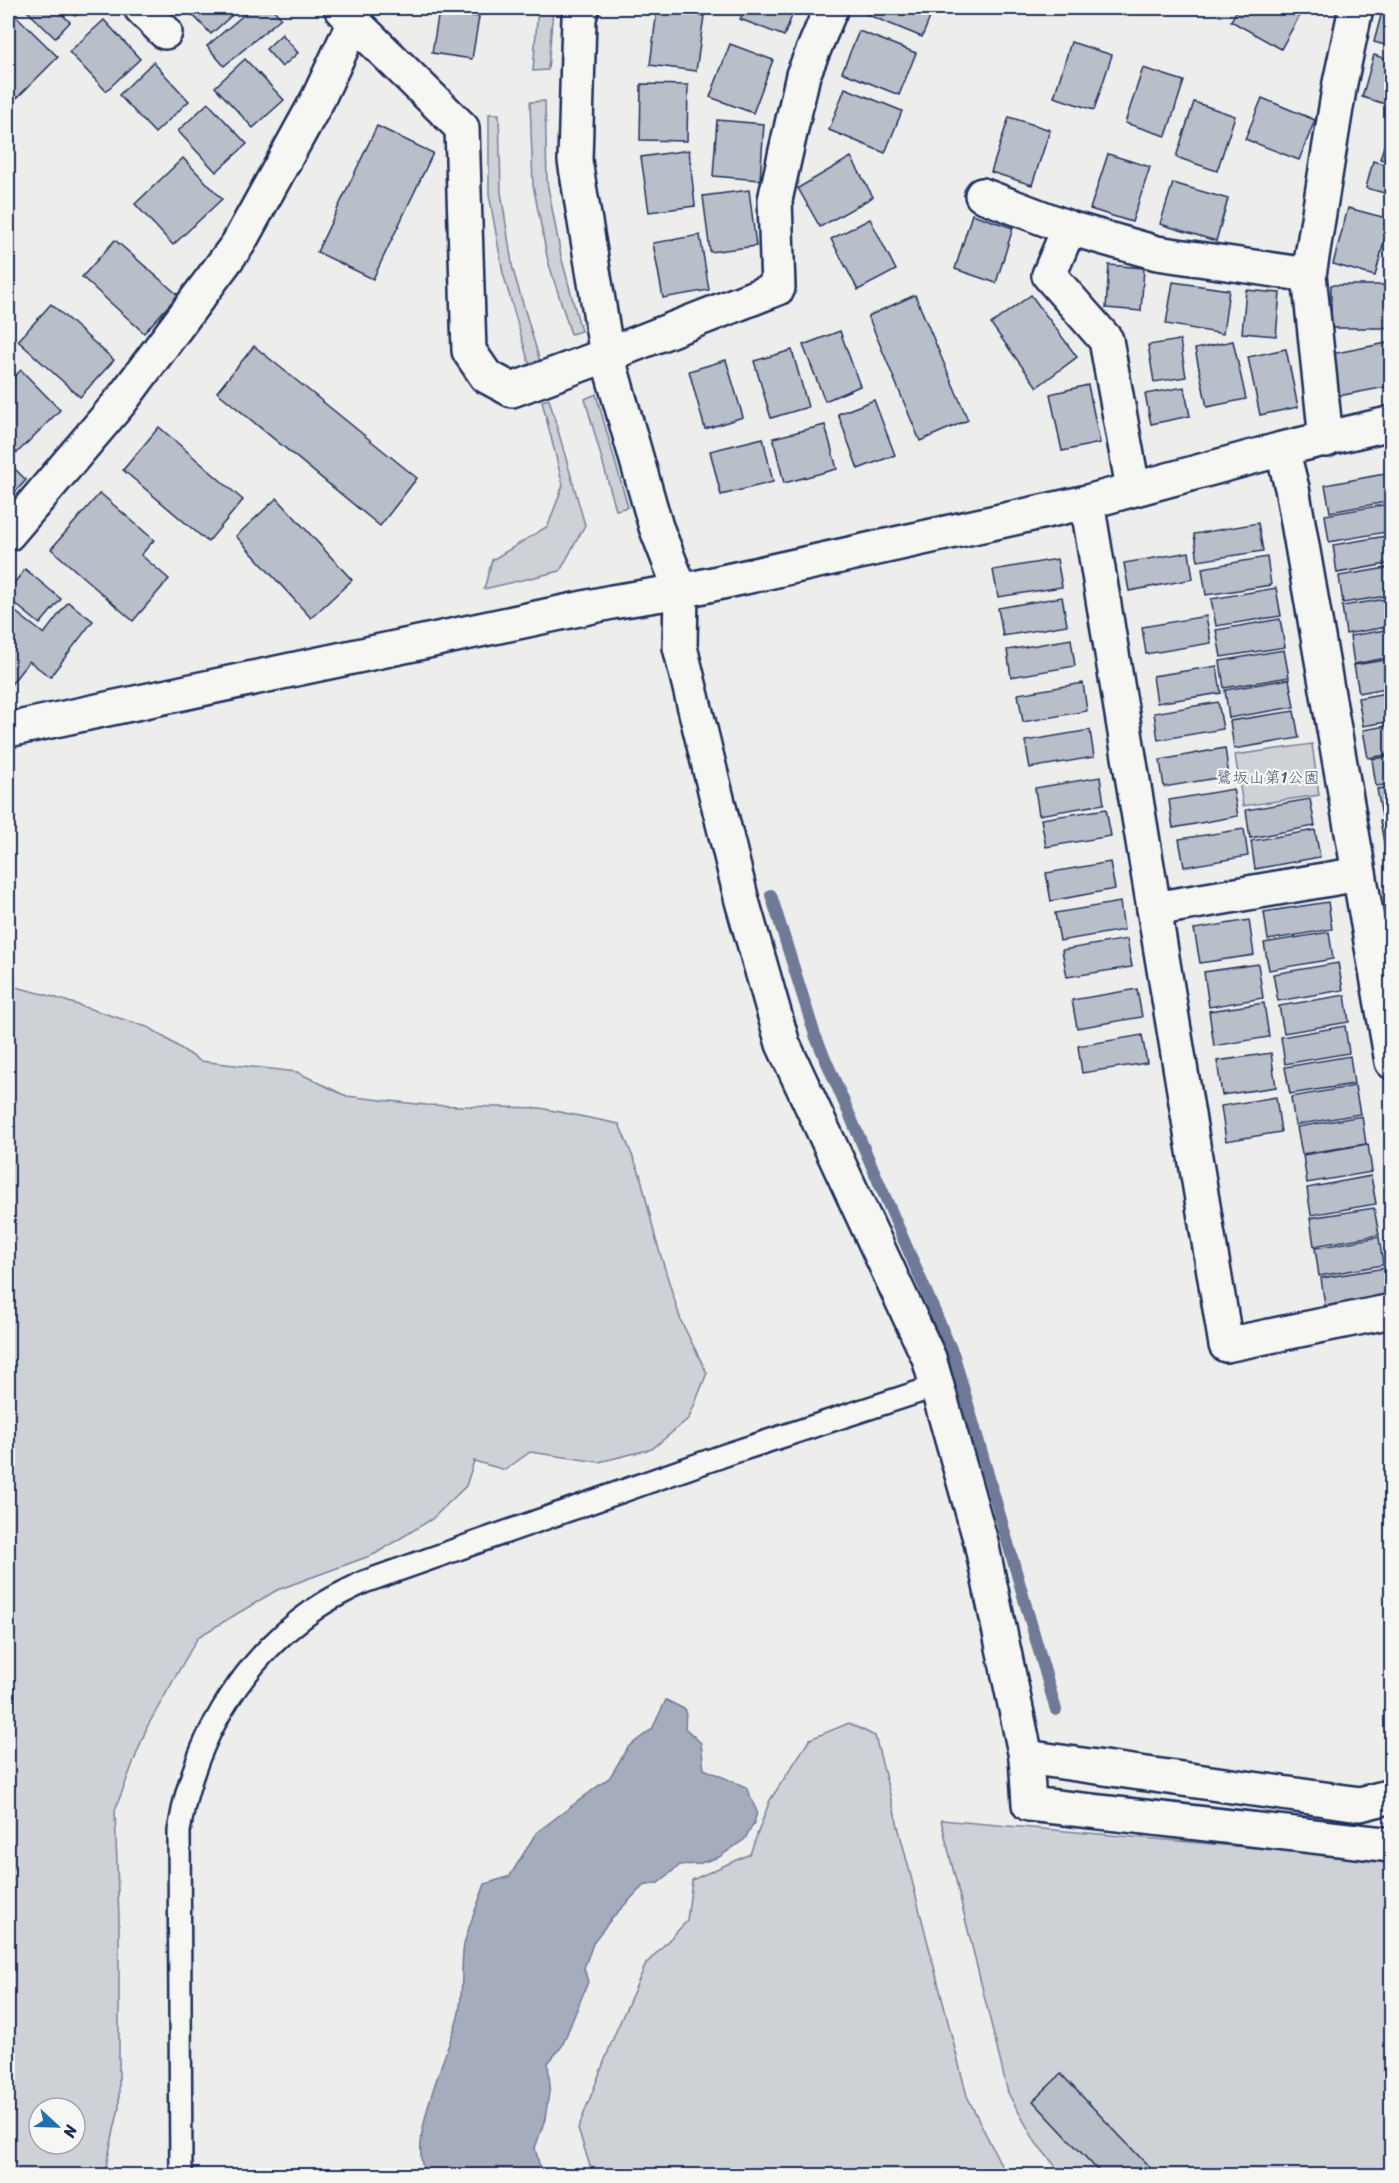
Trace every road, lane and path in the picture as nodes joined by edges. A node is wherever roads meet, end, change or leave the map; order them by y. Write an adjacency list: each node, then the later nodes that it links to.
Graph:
1 (141, 8): 6 (street)
2 (582, 8): 10 (street)
3 (831, 8): 10 (street)
4 (1356, 8): 9 (street)
5 (347, 15): 10 (street); 16 (street)
6 (165, 32)
7 (982, 195): 8 (street)
8 (1069, 228): 9 (street); 14 (street)
9 (1309, 275): 12 (street)
10 (607, 355): 17 (street)
11 (1392, 423): 12 (street)
12 (1326, 440): 13 (street)
13 (1282, 449): 14 (street); 19 (street)
14 (1133, 488): 15 (street)
15 (1088, 502): 17 (street); 20 (street)
16 (8, 534)
17 (681, 591): 18 (street); 23 (street)
18 (8, 730)
19 (1359, 874): 20 (street); 21 (street)
20 (1155, 909): 22 (street)
21 (1392, 1062)
22 (1392, 1311)
23 (937, 1386): 24 (street); 27 (lane)
24 (1026, 1757): 25 (street); 26 (street)
25 (1392, 1796)
26 (1392, 1845)
27 (182, 2175)

